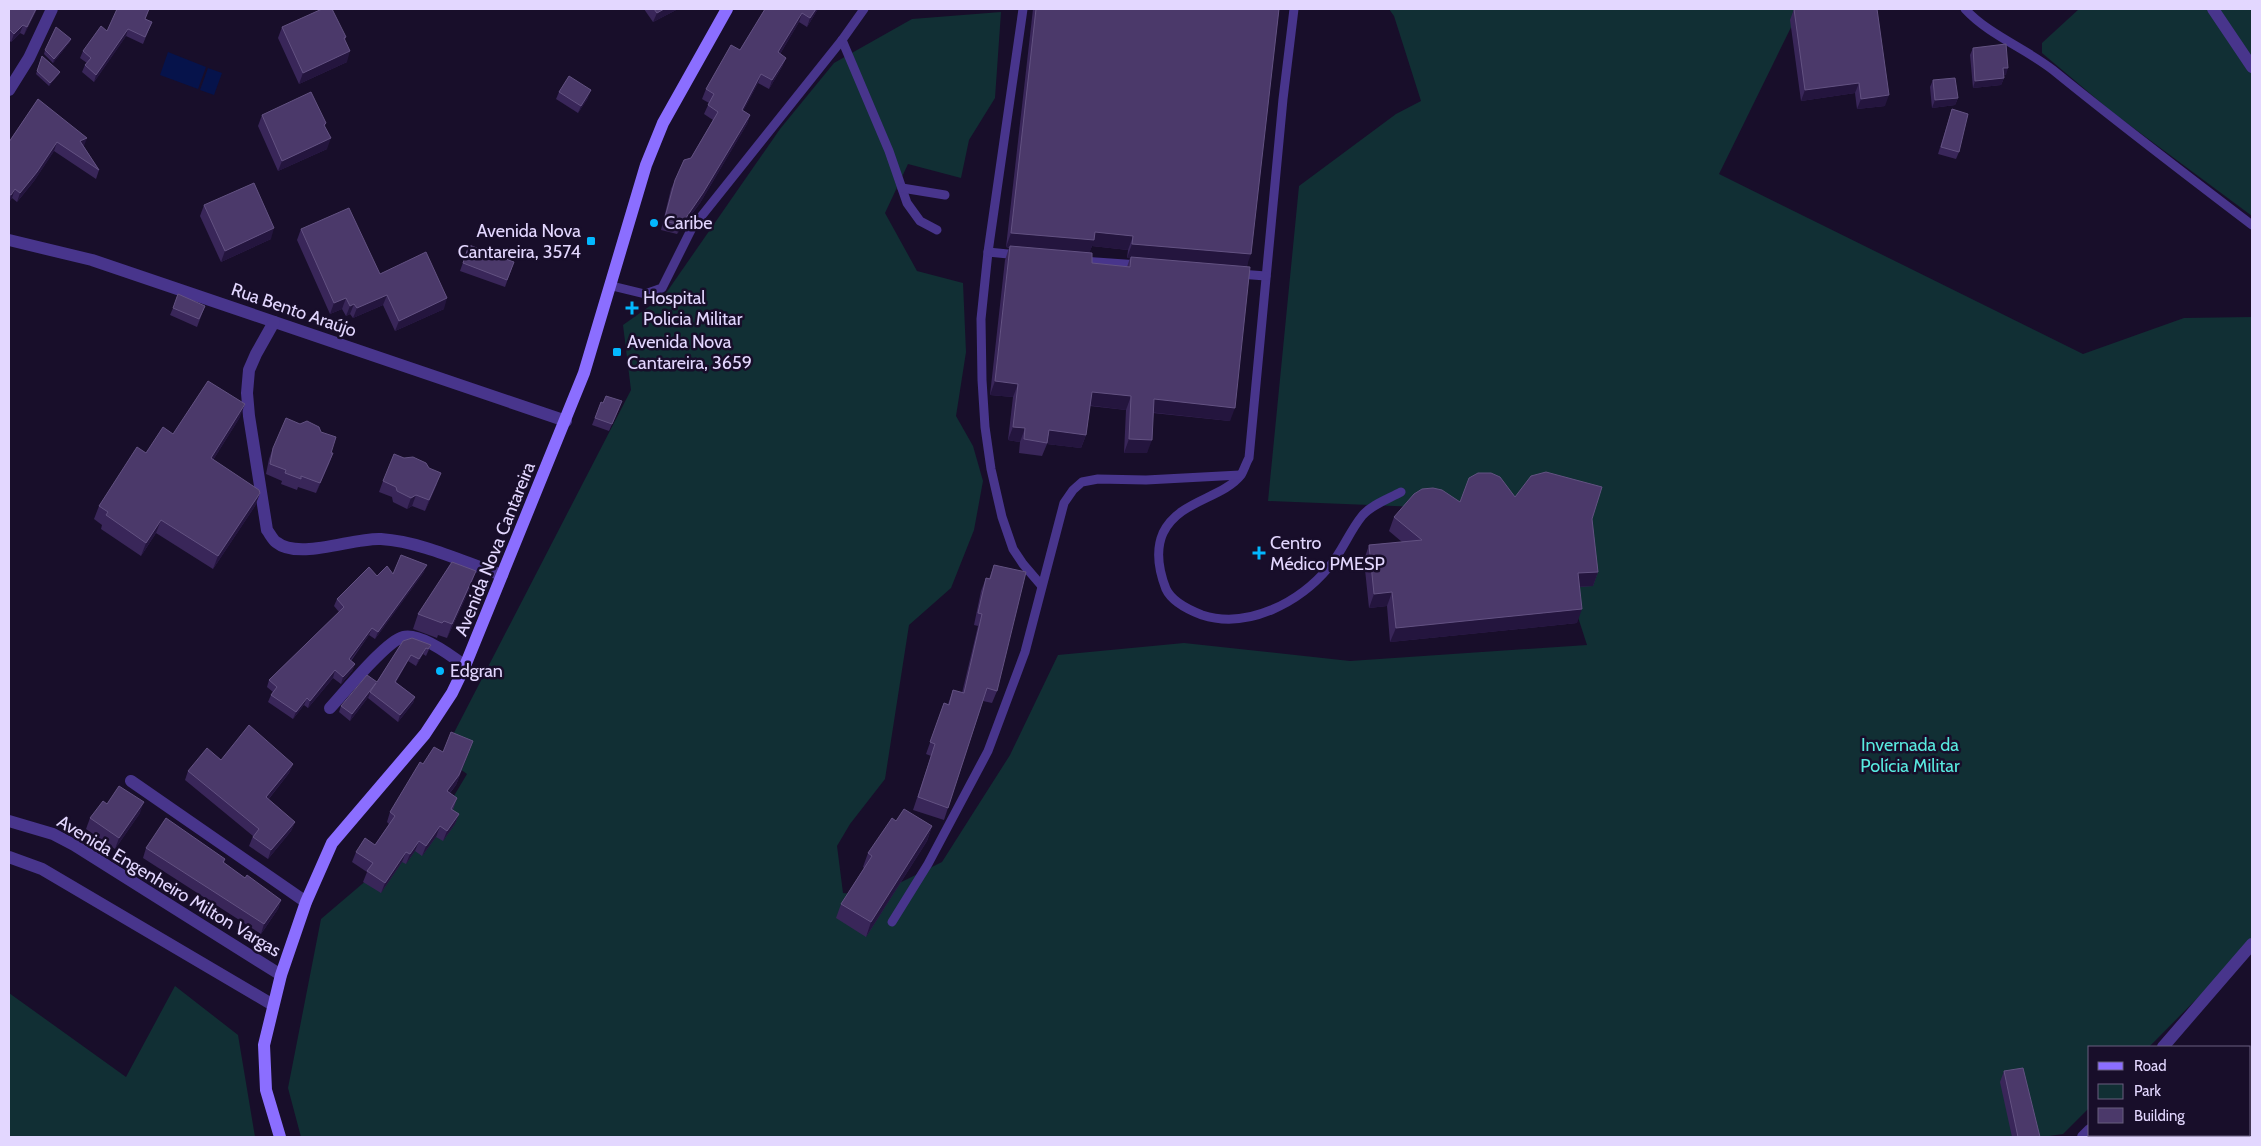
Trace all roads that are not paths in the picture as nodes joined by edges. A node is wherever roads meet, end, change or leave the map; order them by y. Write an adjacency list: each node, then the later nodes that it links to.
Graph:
1 (52, 9): 10 (street)
2 (864, 9): 8 (lane)
3 (1023, 9): 16 (lane)
4 (1294, 9): 21 (lane)
5 (1965, 9): 13 (lane)
6 (2213, 9): 9 (street)
7 (726, 10): 22 (main road, Avenida Nova Cantareira)
8 (842, 40): 11 (lane); 22 (lane)
9 (2252, 67)
10 (11, 81)
11 (902, 188): 12 (lane); 14 (lane)
12 (945, 195)
13 (2252, 225)
14 (937, 230)
15 (9, 240): 23 (street, Rua Bento Araújo)
16 (988, 252): 17 (lane); 28 (lane)
17 (1026, 255)
18 (1073, 260): 19 (lane)
19 (1150, 266)
20 (1227, 273): 21 (lane)
21 (1266, 276): 25 (lane)
22 (612, 286): 24 (main road, Avenida Nova Cantareira)
23 (274, 322): 24 (street, Rua Bento Araújo); 27 (street)
24 (566, 421): 27 (main road, Avenida Nova Cantareira)
25 (1240, 475): 26 (lane); 28 (lane)
26 (1401, 492)
27 (502, 575): 29 (main road, Avenida Nova Cantareira)
28 (1041, 585): 35 (lane)
29 (465, 666): 30 (street); 34 (main road, Avenida Nova Cantareira)
30 (330, 708)
31 (131, 781): 34 (street)
32 (9, 821): 37 (street, Avenida Engenheiro Milton Vargas)
33 (9, 857): 38 (street)
34 (306, 902): 37 (main road, Avenida Nova Cantareira)
35 (892, 922)
36 (2252, 944): 39 (street)
37 (281, 975): 38 (main road, Avenida Nova Cantareira)
38 (273, 1005): 40 (main road, Avenida Nova Cantareira)
39 (2164, 1046)
40 (280, 1137)

